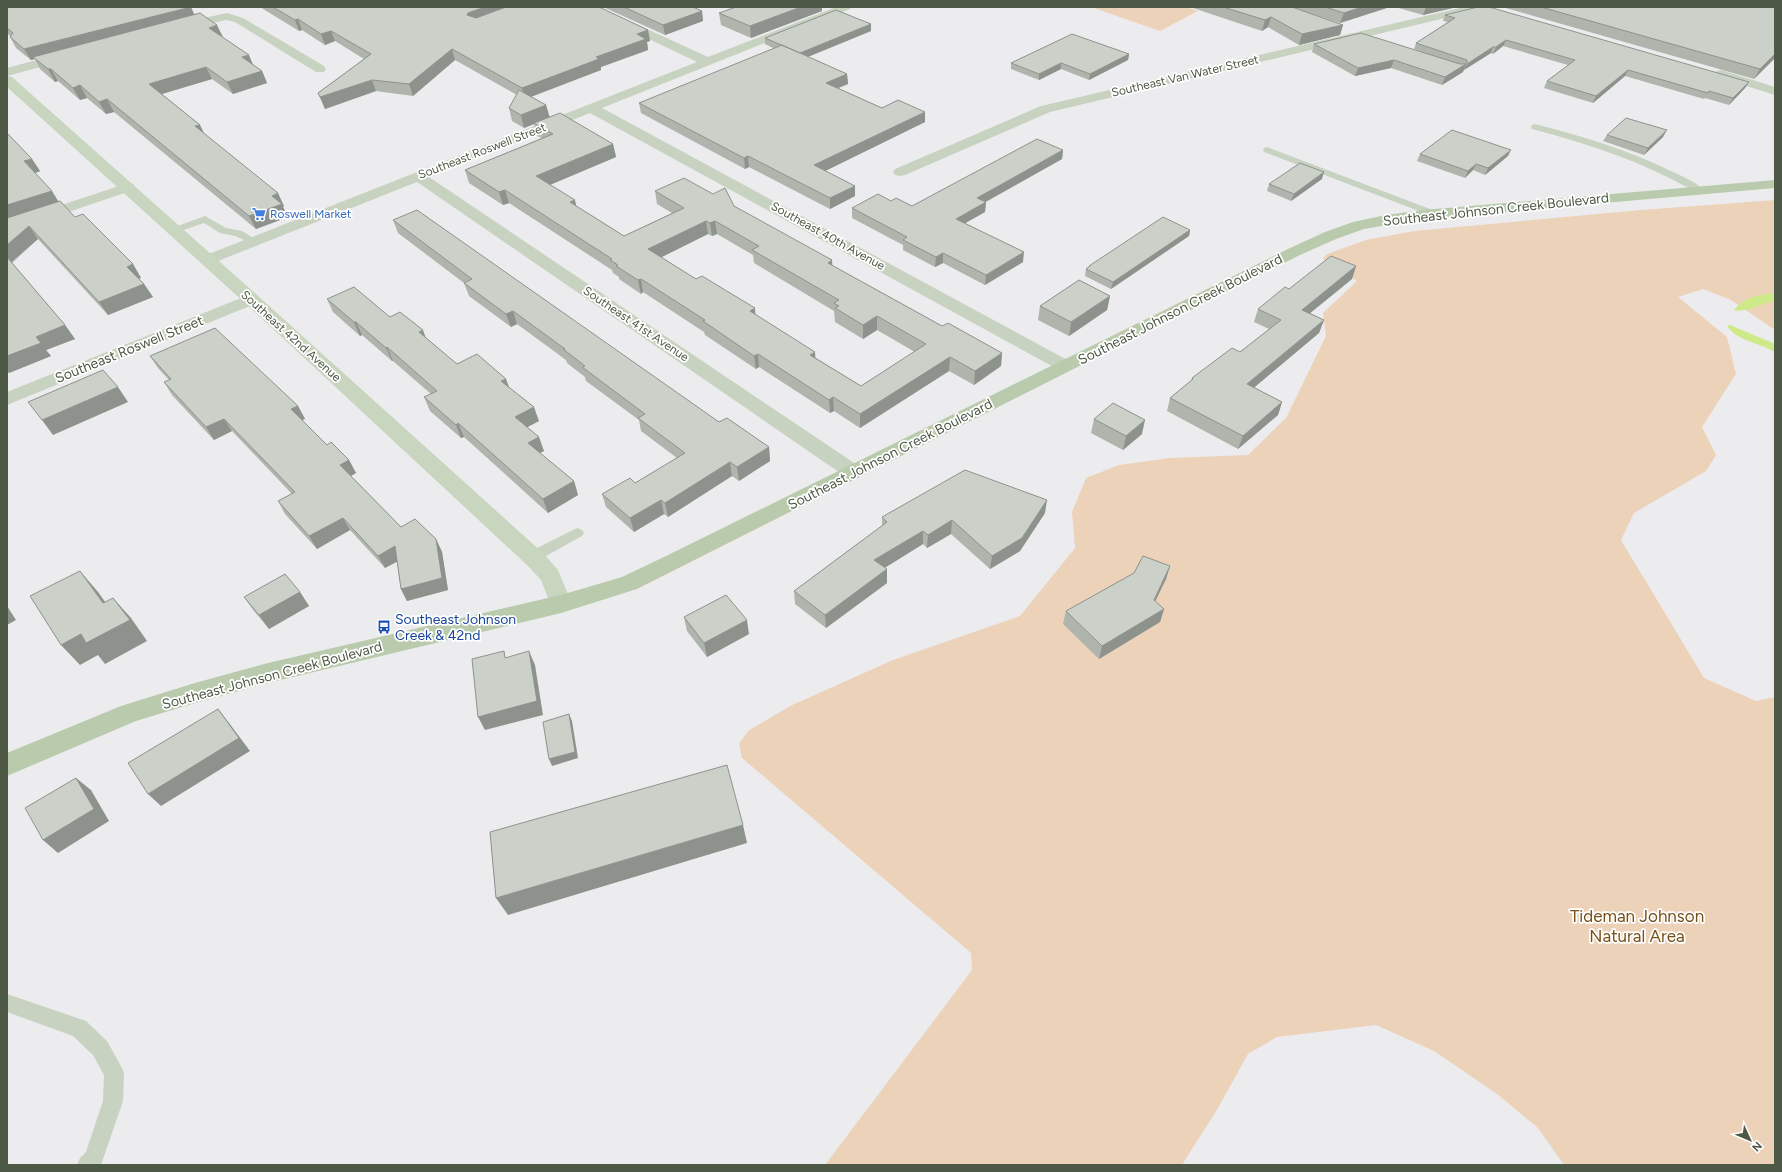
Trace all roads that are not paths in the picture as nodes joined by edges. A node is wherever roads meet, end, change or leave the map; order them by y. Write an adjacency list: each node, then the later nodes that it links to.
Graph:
1 (590, 7): 9 (street)
2 (846, 7): 9 (street, Southeast Roswell Street)
3 (1479, 7): 6 (street, Southeast Van Water Street)
4 (1341, 28): 6 (street)
5 (166, 30): 10 (street)
6 (1360, 35): 7 (lane); 18 (street, Southeast Van Water Street)
7 (1374, 40)
8 (75, 54): 12 (street)
9 (708, 62): 15 (street, Southeast Roswell Street)
10 (320, 69)
11 (1709, 71): 14 (street)
12 (7, 72)
13 (7, 80): 21 (street, Southeast 42nd Avenue)
14 (1775, 91)
15 (591, 108): 19 (street, Southeast Roswell Street); 29 (street, Southeast 40th Avenue)
16 (1535, 127): 22 (lane)
17 (1268, 150): 23 (lane)
18 (900, 172)
19 (418, 176): 26 (street, Southeast Roswell Street); 31 (street, Southeast 41st Avenue)
20 (1775, 184): 22 (main road, Southeast Johnson Creek Boulevard)
21 (128, 187): 24 (street); 25 (street, Southeast 42nd Avenue)
22 (1698, 189): 23 (main road, Southeast Johnson Creek Boulevard)
23 (1435, 214): 29 (main road, Southeast Johnson Creek Boulevard)
24 (7, 228)
25 (175, 230): 26 (lane); 27 (street, Southeast 42nd Avenue)
26 (253, 241): 27 (street, Southeast Roswell Street)
27 (207, 260): 28 (street, Southeast 42nd Avenue)
28 (251, 299): 30 (street, Southeast Roswell Street); 33 (street, Southeast 42nd Avenue)
29 (1065, 366): 31 (main road, Southeast Johnson Creek Boulevard)
30 (7, 399)
31 (853, 472): 34 (main road, Southeast Johnson Creek Boulevard)
32 (577, 534): 33 (lane)
33 (532, 557): 34 (street, Southeast 42nd Avenue)
34 (561, 604): 35 (main road, Southeast Johnson Creek Boulevard)
35 (7, 765)
36 (7, 1003): 37 (lane)
37 (87, 1165)

